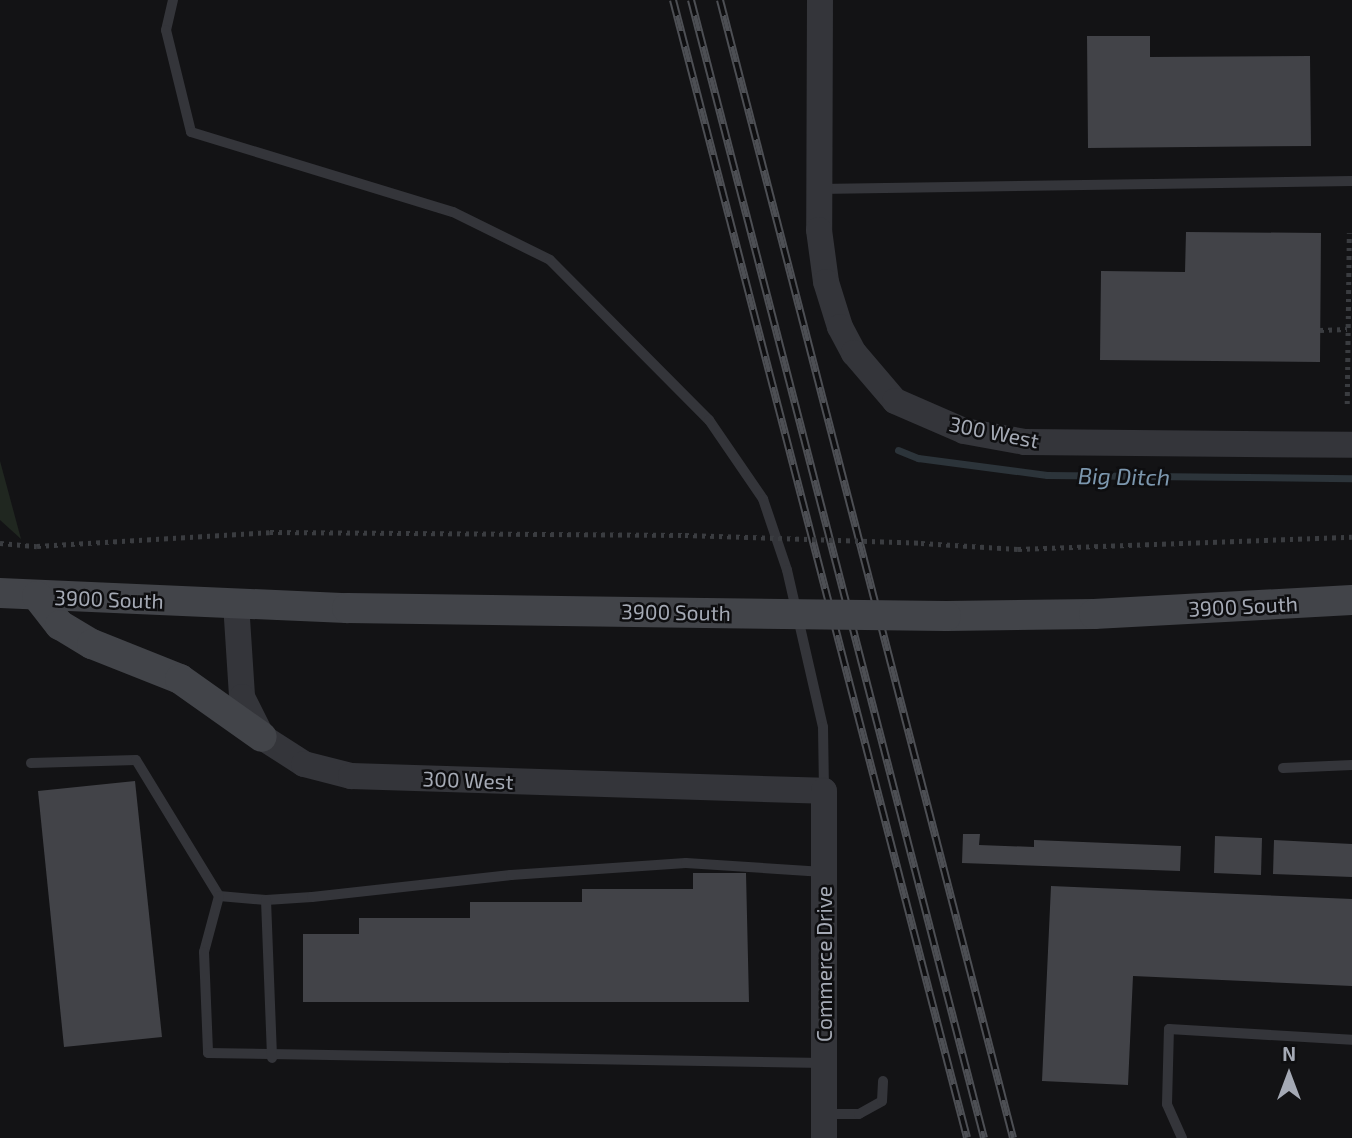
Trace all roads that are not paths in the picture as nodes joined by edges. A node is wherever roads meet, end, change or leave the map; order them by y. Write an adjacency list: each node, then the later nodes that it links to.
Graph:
1 (173, 0): 14 (lane)
2 (820, 0): 4 (street, 300 West)
3 (1352, 181): 4 (lane)
4 (819, 189): 5 (street, 300 West)
5 (1352, 445)
6 (0, 593): 7 (main road, 3900 South)
7 (37, 596): 9 (main road, 3900 South); 10 (main road)
8 (1352, 600): 9 (main road, 3900 South, bridge)
9 (236, 603): 10 (street)
10 (262, 737): 14 (street, 300 West)
11 (31, 763): 16 (lane)
12 (1352, 765): 13 (lane)
13 (1283, 768)
14 (824, 791): 15 (street, Commerce Drive)
15 (824, 873): 17 (lane); 20 (street, Commerce Drive)
16 (219, 896): 17 (lane); 19 (lane)
17 (266, 900): 19 (lane)
18 (1352, 1040): 23 (lane)
19 (272, 1058): 20 (lane)
20 (824, 1063): 22 (street, Commerce Drive)
21 (883, 1081): 22 (lane)
22 (824, 1126)
23 (1182, 1138)

